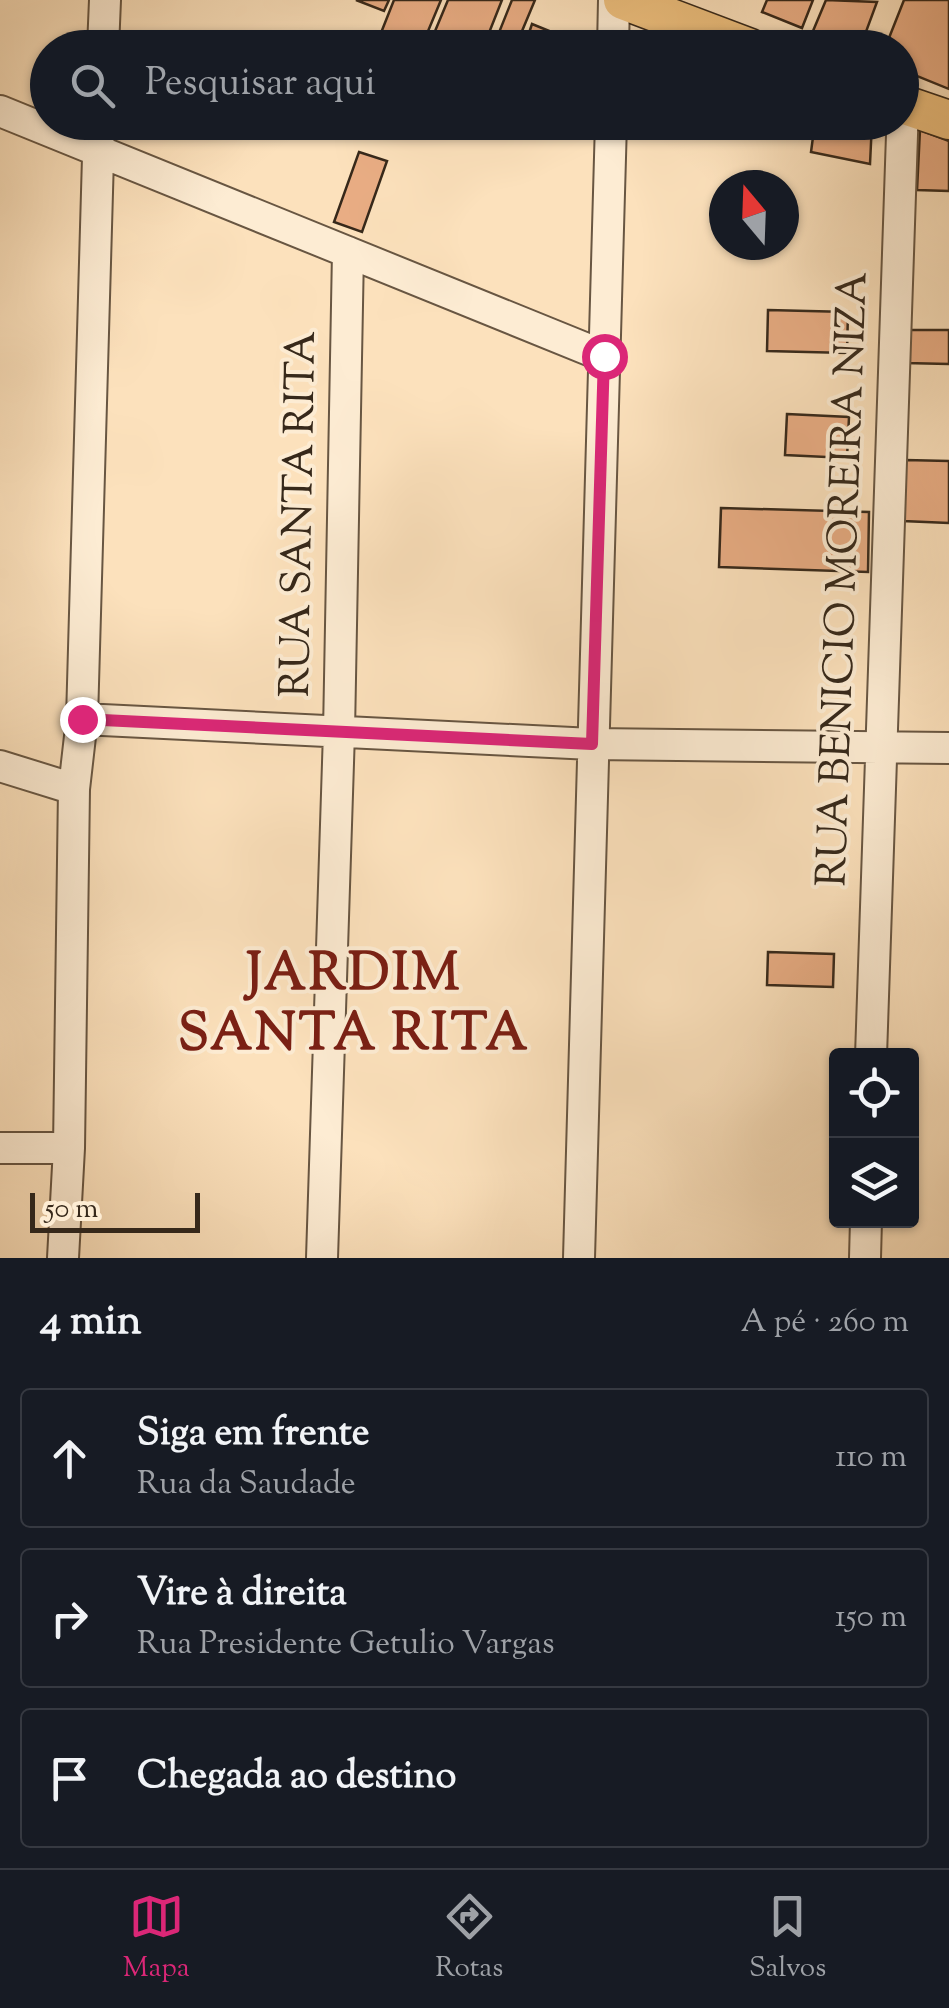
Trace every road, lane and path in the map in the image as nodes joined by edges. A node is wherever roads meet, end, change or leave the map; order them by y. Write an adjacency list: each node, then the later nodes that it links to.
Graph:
1 (105, 0): 4 (street)
2 (614, 0): 5 (street)
3 (623, 0): 6 (main road)
4 (104, 30)
5 (613, 30)
6 (702, 30)
7 (919, 110): 10 (main road)
8 (0, 111): 9 (street)
9 (30, 119)
10 (949, 120)
11 (99, 140): 17 (street)
12 (108, 140): 15 (street)
13 (610, 140): 16 (street)
14 (901, 140): 20 (street, RUA BENICIO MOREIRA NIZA)
15 (348, 252): 16 (street); 18 (street, RUA SANTA RITA)
16 (604, 356): 19 (street)
17 (82, 719): 18 (street); 23 (street)
18 (339, 732): 19 (street); 29 (street, RUA SANTA RITA)
19 (592, 744): 20 (street); 30 (street)
20 (882, 745): 21 (street); 24 (street, RUA BENICIO MOREIRA NIZA)
21 (949, 748)
22 (0, 766): 23 (street)
23 (74, 789): 26 (street)
24 (872, 1048)
25 (0, 1148): 26 (street)
26 (69, 1148): 28 (street)
27 (866, 1228): 31 (street)
28 (63, 1258)
29 (322, 1258)
30 (579, 1258)
31 (865, 1258)

